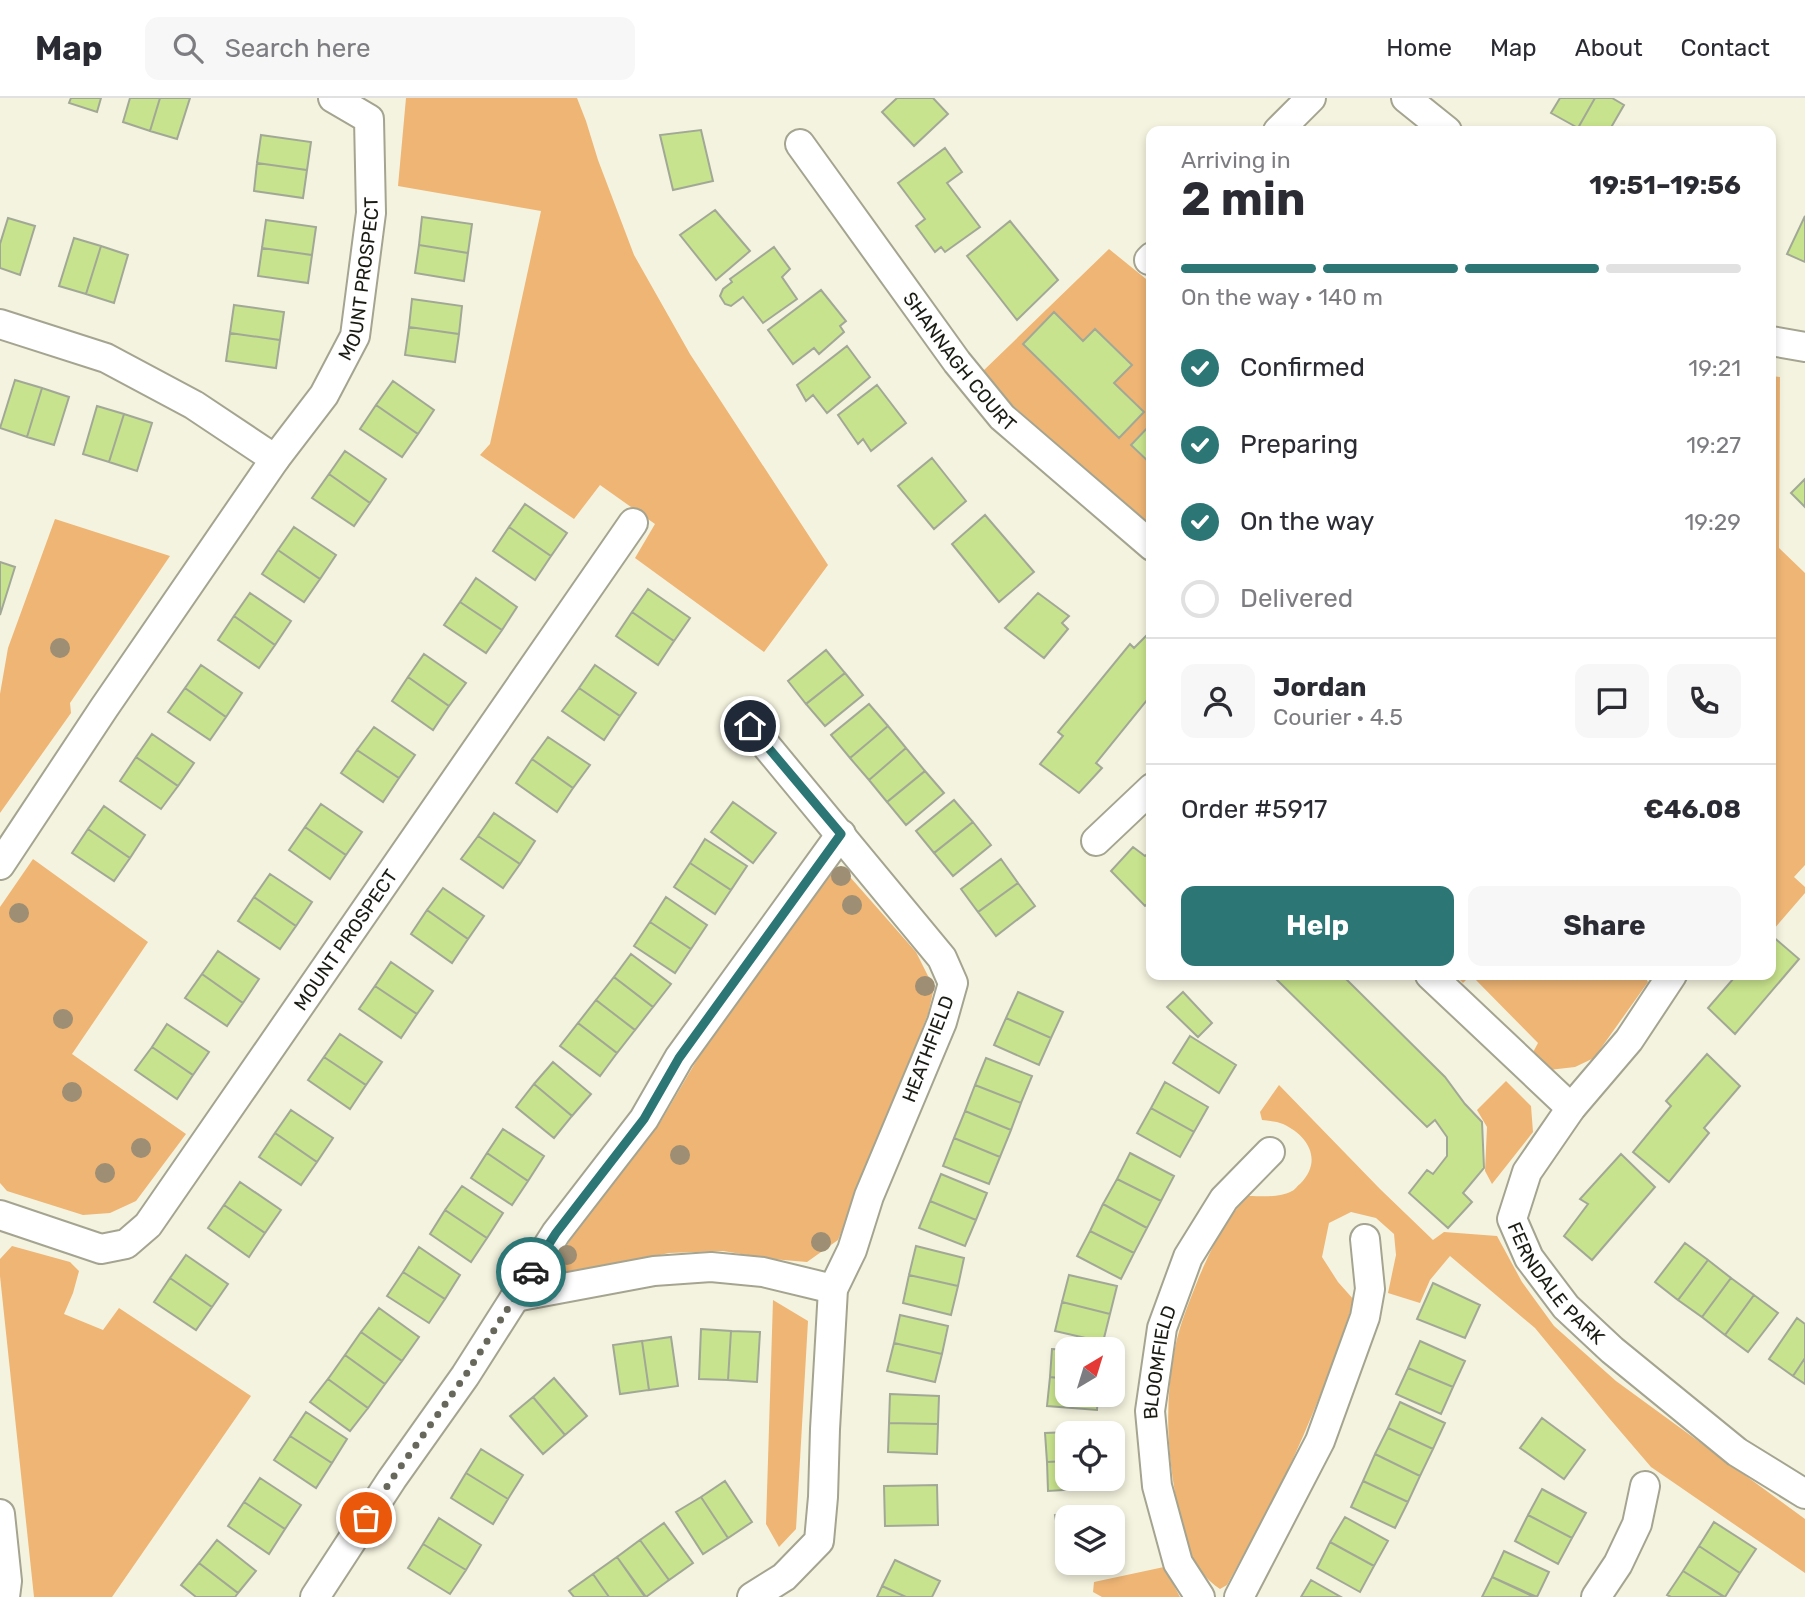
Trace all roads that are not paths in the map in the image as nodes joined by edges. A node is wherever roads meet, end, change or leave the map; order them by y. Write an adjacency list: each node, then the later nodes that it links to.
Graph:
1 (333, 98): 10 (street, MOUNT PROSPECT)
2 (1311, 98): 4 (street)
3 (1406, 98): 5 (street)
4 (1283, 126)
5 (1441, 126)
6 (800, 144): 12 (street, SHANNAGH COURT)
7 (0, 324): 10 (street)
8 (1776, 342): 9 (street)
9 (1805, 347)
10 (275, 459): 17 (street, MOUNT PROSPECT)
11 (634, 523): 22 (street, MOUNT PROSPECT)
12 (1146, 541)
13 (750, 726): 15 (street, HEATHFIELD)
14 (1146, 794): 16 (street)
15 (841, 834): 24 (street, HEATHFIELD); 25 (street)
16 (1096, 841)
17 (0, 864)
18 (1435, 980): 20 (street)
19 (1669, 980): 20 (street, FERNDALE PARK)
20 (1571, 1108): 27 (street, FERNDALE PARK)
21 (1270, 1152): 32 (street, BLOOMFIELD)
22 (0, 1215)
23 (1365, 1240): 33 (street)
24 (833, 1289): 25 (street); 31 (street, HEATHFIELD)
25 (515, 1297): 30 (street)
26 (1645, 1486): 34 (street)
27 (1805, 1494)
28 (0, 1514): 29 (street)
29 (5, 1597)
30 (316, 1597)
31 (752, 1597)
32 (1200, 1597)
33 (1239, 1597)
34 (1596, 1597)

